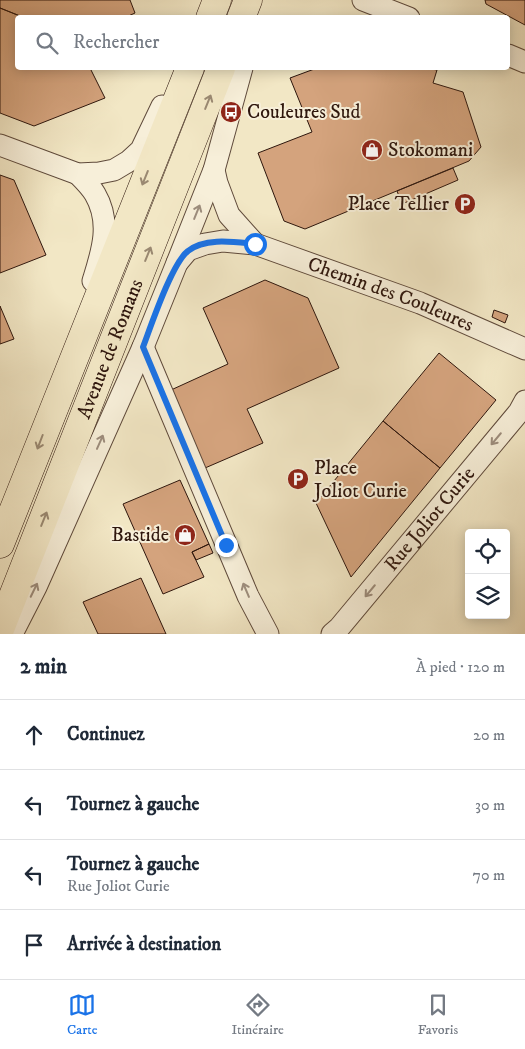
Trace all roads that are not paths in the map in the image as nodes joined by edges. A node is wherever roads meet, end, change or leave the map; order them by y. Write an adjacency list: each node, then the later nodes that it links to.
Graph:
1 (216, 0): 4 (main road)
2 (250, 0): 5 (main road); 6 (street)
3 (364, 0): 7 (street)
4 (209, 15)
5 (242, 15)
6 (249, 15)
7 (402, 15)
8 (510, 56): 9 (street)
9 (525, 62)
10 (180, 70): 16 (street)
11 (189, 70): 21 (main road, Avenue de Romans, one-way to 21)
12 (220, 70): 24 (main road, Avenue de Romans, one-way to 12)
13 (241, 70): 15 (street)
14 (0, 145): 16 (street)
15 (214, 170): 17 (street); 18 (street, one-way to 15)
16 (78, 174): 21 (street)
17 (255, 244): 18 (street); 20 (street, Chemin des Couleures)
18 (177, 263): 19 (street)
19 (143, 347): 25 (street, one-way to 19); 26 (street, one-way to 19)
20 (525, 349)
21 (58, 395): 23 (main road, Avenue de Romans, one-way to 23)
22 (525, 401): 27 (street, Rue Joliot Curie, one-way to 27)
23 (0, 544)
24 (0, 629)
25 (12, 634)
26 (268, 634)
27 (332, 634)

